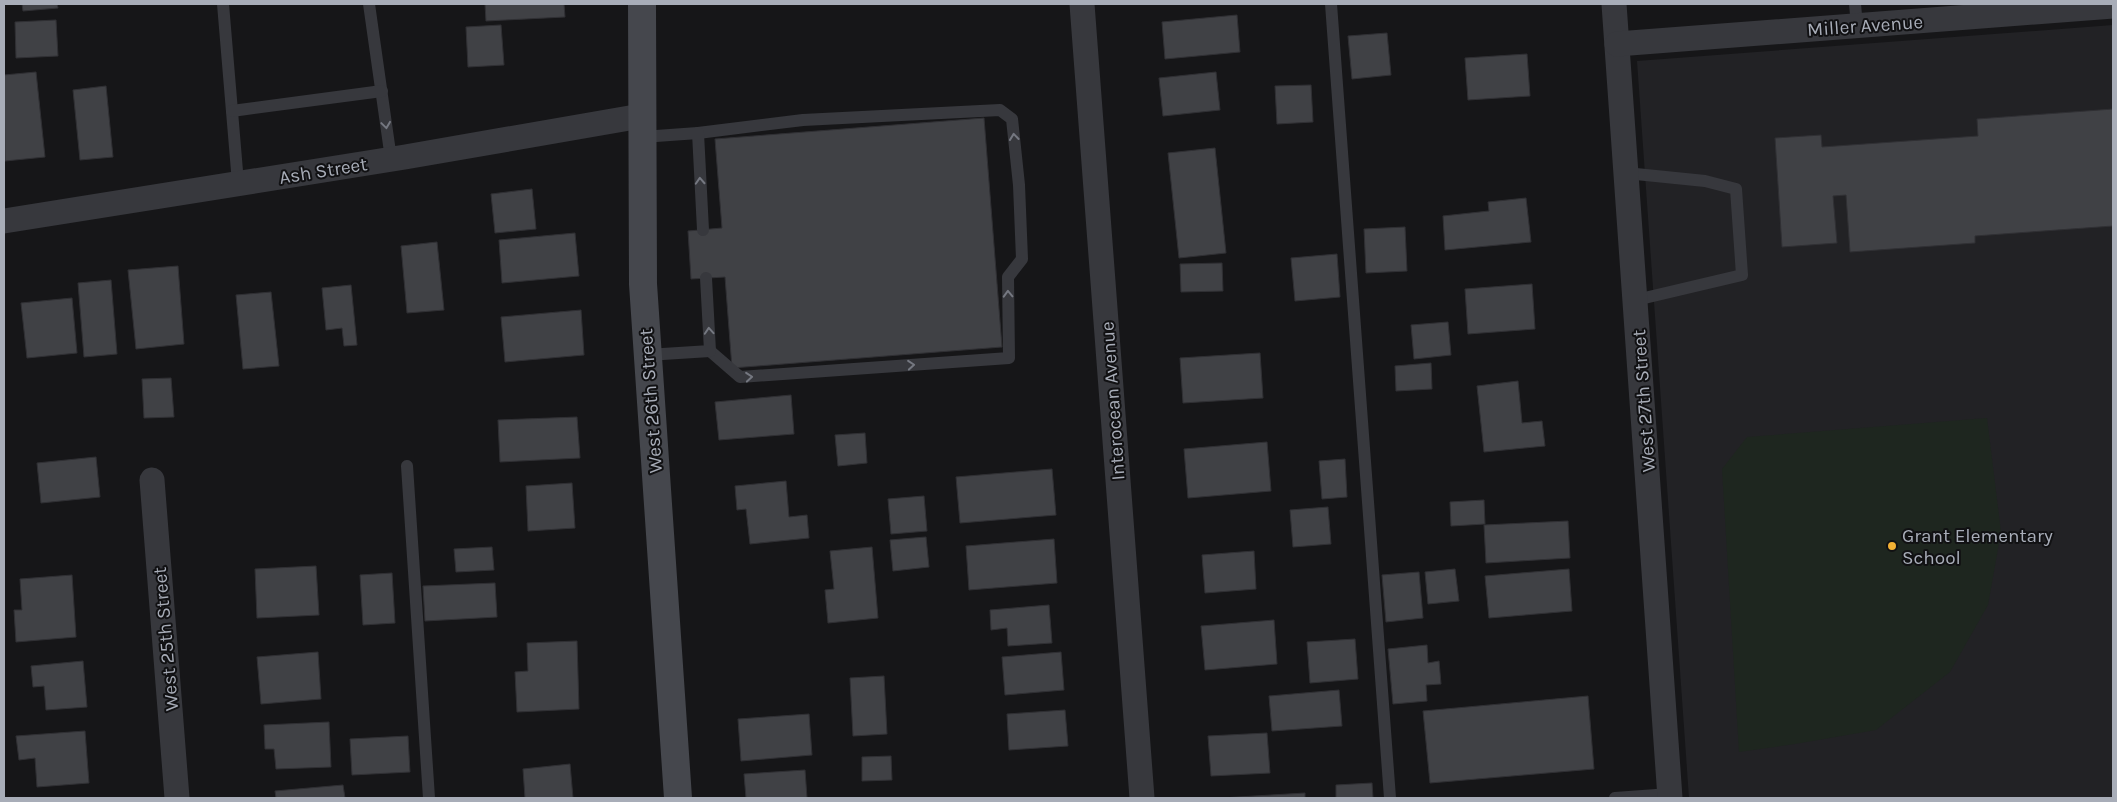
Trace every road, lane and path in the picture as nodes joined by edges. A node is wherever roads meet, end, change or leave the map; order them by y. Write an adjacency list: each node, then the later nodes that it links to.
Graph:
1 (223, 4): 11 (lane)
2 (370, 4): 10 (lane)
3 (642, 4): 12 (street, West 26th Street)
4 (1082, 4): 29 (street, Interocean Avenue)
5 (1332, 4): 30 (lane)
6 (1614, 4): 9 (street, West 27th Street)
7 (2113, 6): 8 (street, Miller Avenue)
8 (1856, 15): 9 (street, Miller Avenue)
9 (1617, 44): 15 (street, West 27th Street)
10 (382, 91): 11 (lane); 14 (lane, one-way to 14)
11 (232, 111): 16 (lane)
12 (641, 126): 13 (lane); 14 (street, Ash Street); 22 (street, West 26th Street)
13 (698, 133): 18 (lane, one-way to 13); 21 (lane, one-way to 13)
14 (391, 159): 16 (street, Ash Street)
15 (1626, 173): 20 (street, West 27th Street); 20 (lane)
16 (238, 183): 17 (street, Ash Street)
17 (4, 221)
18 (703, 230)
19 (706, 278): 21 (lane, one-way to 19)
20 (1636, 300): 25 (street, West 27th Street)
21 (710, 351): 22 (lane)
22 (646, 355): 28 (street, West 26th Street)
23 (407, 466): 27 (lane)
24 (152, 480): 26 (street, West 25th Street)
25 (1670, 796): 31 (lane)
26 (178, 798)
27 (429, 798)
28 (678, 798)
29 (1142, 798)
30 (1390, 798)
31 (1615, 798)

